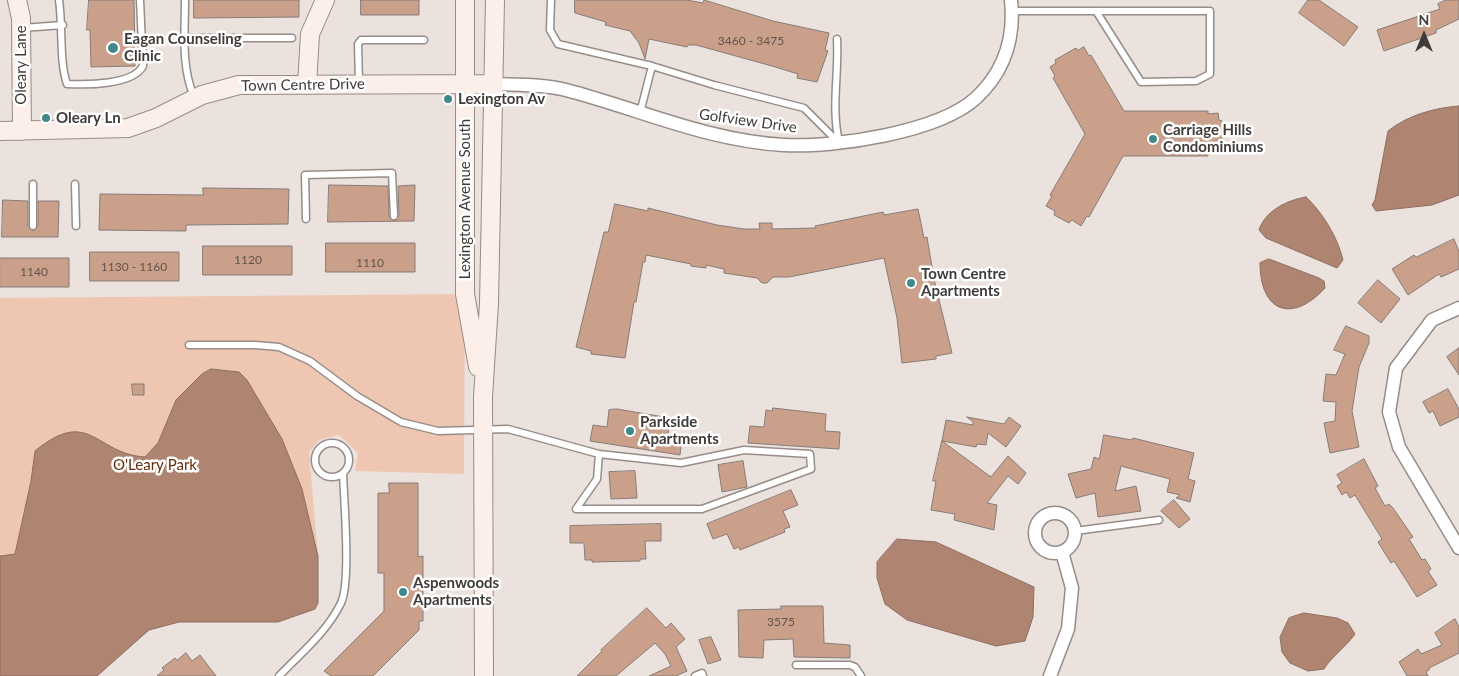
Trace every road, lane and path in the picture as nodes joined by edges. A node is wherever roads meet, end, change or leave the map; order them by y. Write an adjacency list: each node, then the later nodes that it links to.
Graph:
1 (17, 0): 12 (street, Oleary Lane)
2 (59, 0): 11 (lane)
3 (140, 0): 11 (lane)
4 (185, 0): 13 (lane)
5 (325, 0): 21 (street)
6 (465, 0): 19 (street, Lexington Avenue South)
7 (495, 0): 20 (street, Lexington Avenue South)
8 (551, 0): 17 (lane)
9 (1012, 6): 10 (lane); 26 (street, Golfview Drive)
10 (1096, 11): 10 (lane)
11 (63, 25): 12 (lane)
12 (21, 28): 25 (street, Oleary Lane)
13 (185, 38): 14 (lane); 22 (lane)
14 (292, 38)
15 (837, 39): 26 (lane)
16 (424, 40): 18 (lane)
17 (652, 66): 23 (lane); 26 (lane)
18 (359, 84): 19 (street, Town Centre Drive); 21 (street, Town Centre Drive)
19 (465, 84): 20 (street, Town Centre Drive); 35 (street, Lexington Avenue South)
20 (494, 84): 23 (street, Golfview Drive); 35 (street, Lexington Avenue South)
21 (307, 85): 22 (street, Town Centre Drive)
22 (195, 98): 25 (street, Town Centre Drive)
23 (640, 114): 26 (street, Golfview Drive)
24 (0, 131): 25 (street, Town Centre Drive)
25 (22, 131)
26 (839, 143)
27 (33, 184): 31 (lane)
28 (75, 184): 32 (lane)
29 (394, 216): 30 (lane)
30 (306, 219)
31 (33, 226)
32 (76, 226)
33 (1459, 308): 41 (street)
34 (189, 345): 36 (lane)
35 (483, 397): 36 (street, Lexington Avenue South)
36 (483, 429): 37 (lane); 46 (street, Lexington Avenue South)
37 (600, 454): 37 (lane)
38 (343, 473): 38 (lane); 45 (lane)
39 (1159, 520): 40 (lane)
40 (1075, 531): 43 (street); 43 (street)
41 (1456, 534): 42 (street)
42 (1459, 548)
43 (1062, 552): 50 (street)
44 (796, 665): 49 (lane)
45 (279, 676)
46 (484, 676)
47 (695, 676): 48 (lane)
48 (703, 676)
49 (860, 676)
50 (1050, 676)

